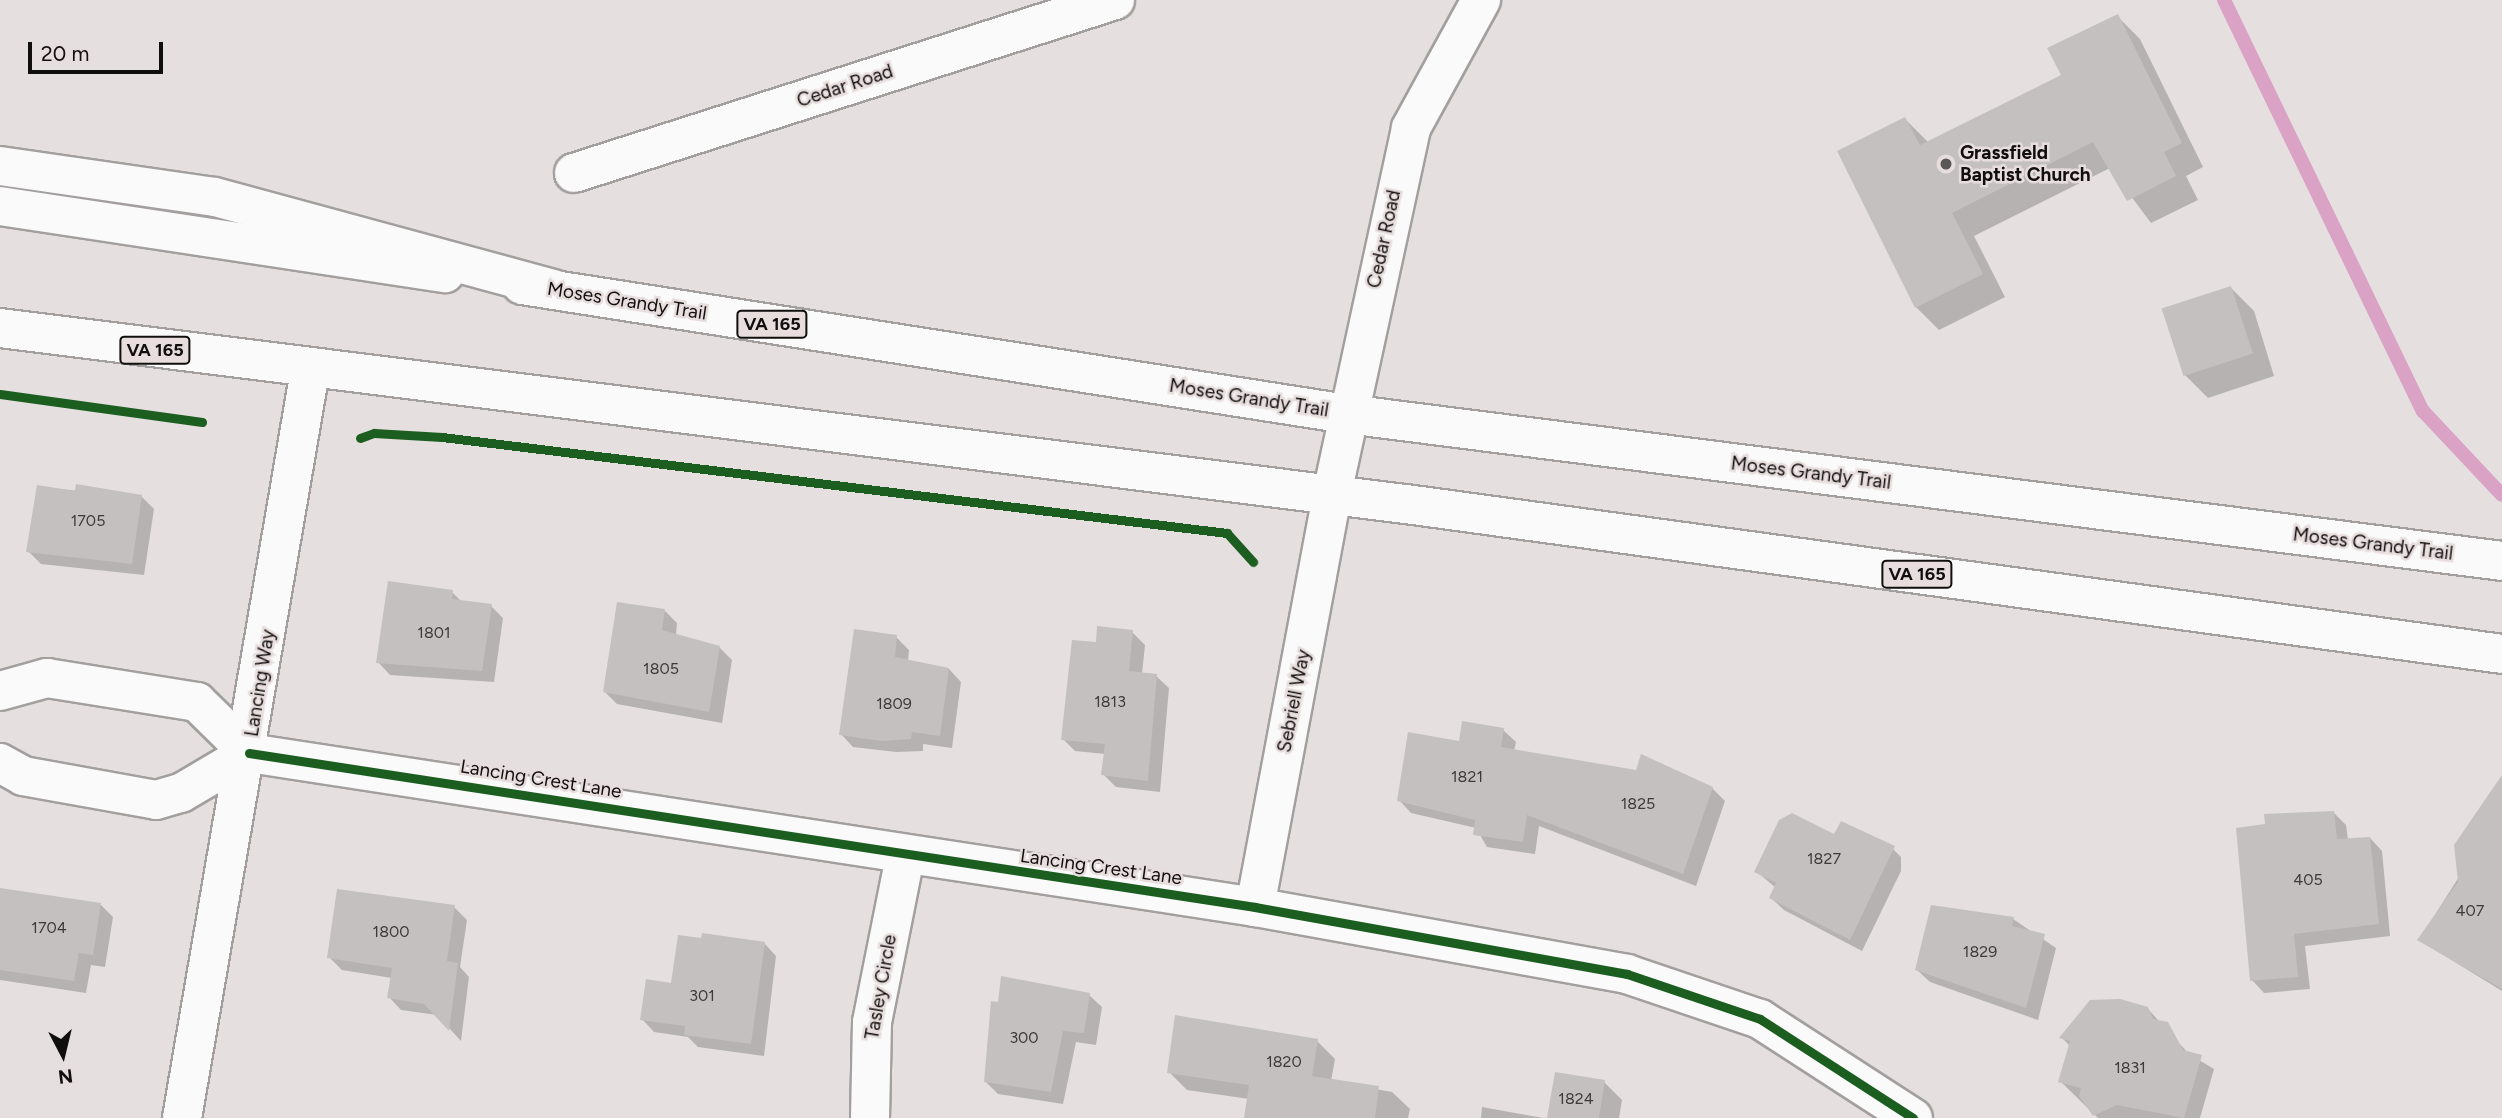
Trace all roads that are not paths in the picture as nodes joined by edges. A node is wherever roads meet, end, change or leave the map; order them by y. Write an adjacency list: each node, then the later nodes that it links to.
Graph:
1 (1115, 0): 4 (main road, Cedar Road)
2 (1481, 0): 9 (main road, Cedar Road)
3 (0, 166): 6 (main road)
4 (575, 173)
5 (0, 206): 6 (main road, Moses Grandy Trail / VA 165)
6 (553, 289): 9 (main road, Moses Grandy Trail / VA 165)
7 (0, 328): 8 (main road, VA 165)
8 (310, 371): 10 (main road, VA 165); 14 (main road, Lancing Way)
9 (1347, 414): 10 (main road, Cedar Road); 11 (main road, Moses Grandy Trail / VA 165)
10 (1332, 494): 12 (main road, VA 165); 17 (main road, Sebriell Way)
11 (2502, 562)
12 (2502, 654)
13 (0, 691): 14 (main road)
14 (249, 753): 15 (main road); 16 (main road, Lancing Crest Lane); 18 (main road, Lancing Way)
15 (0, 763)
16 (905, 857): 17 (main road, Lancing Crest Lane); 19 (main road, Tasley Circle)
17 (1255, 907): 20 (main road, Lancing Crest Lane)
18 (183, 1118)
19 (870, 1118)
20 (1913, 1118)

